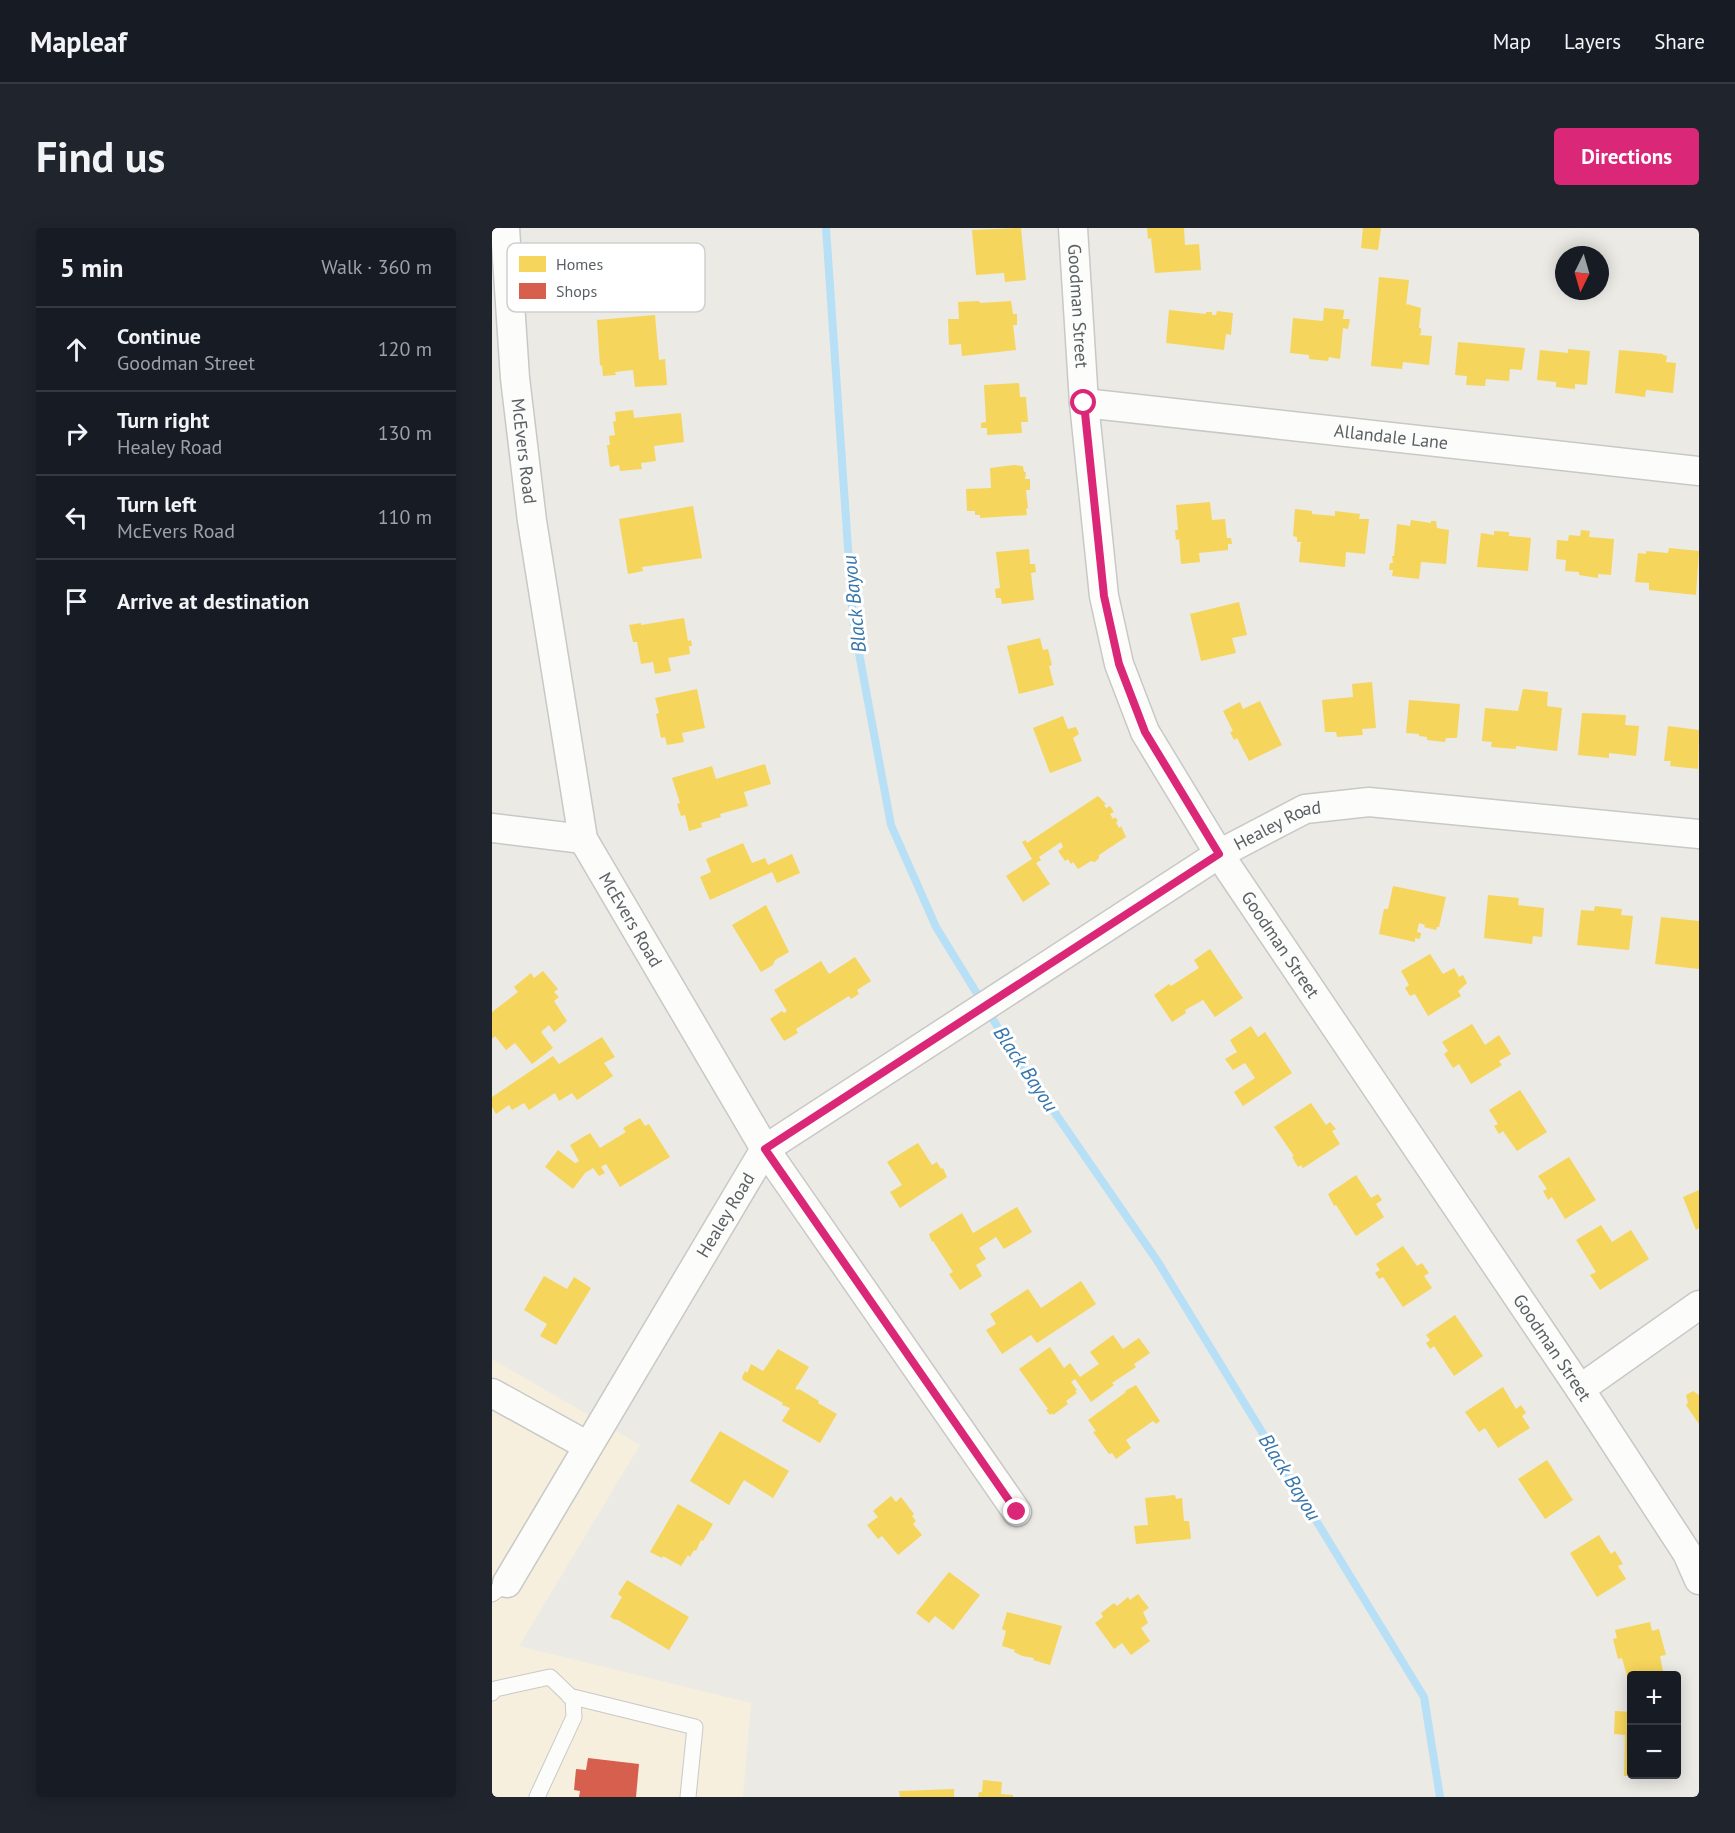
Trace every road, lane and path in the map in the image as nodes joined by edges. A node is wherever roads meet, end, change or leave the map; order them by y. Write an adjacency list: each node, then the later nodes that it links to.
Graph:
1 (505, 228): 3 (street, McEvers Road)
2 (1073, 228): 5 (street, Goodman Street)
3 (507, 261)
4 (510, 312): 9 (street, McEvers Road)
5 (1084, 403): 6 (street, Allandale Lane); 10 (street, Goodman Street)
6 (1699, 471)
7 (492, 828): 9 (street)
8 (1699, 834): 10 (street, Healey Road)
9 (583, 838): 11 (street, McEvers Road)
10 (1219, 854): 11 (street, Healey Road); 13 (street, Goodman Street)
11 (765, 1149): 15 (street, Healey Road); 16 (street, McEvers Road)
12 (1699, 1305): 13 (street)
13 (1580, 1389): 17 (street, Goodman Street)
14 (492, 1393): 15 (street)
15 (588, 1446): 18 (street, Healey Road)
16 (1017, 1512)
17 (1699, 1580)
18 (499, 1588)
19 (492, 1693): 20 (lane)
20 (569, 1696): 21 (lane); 22 (lane)
21 (537, 1797)
22 (688, 1797)

